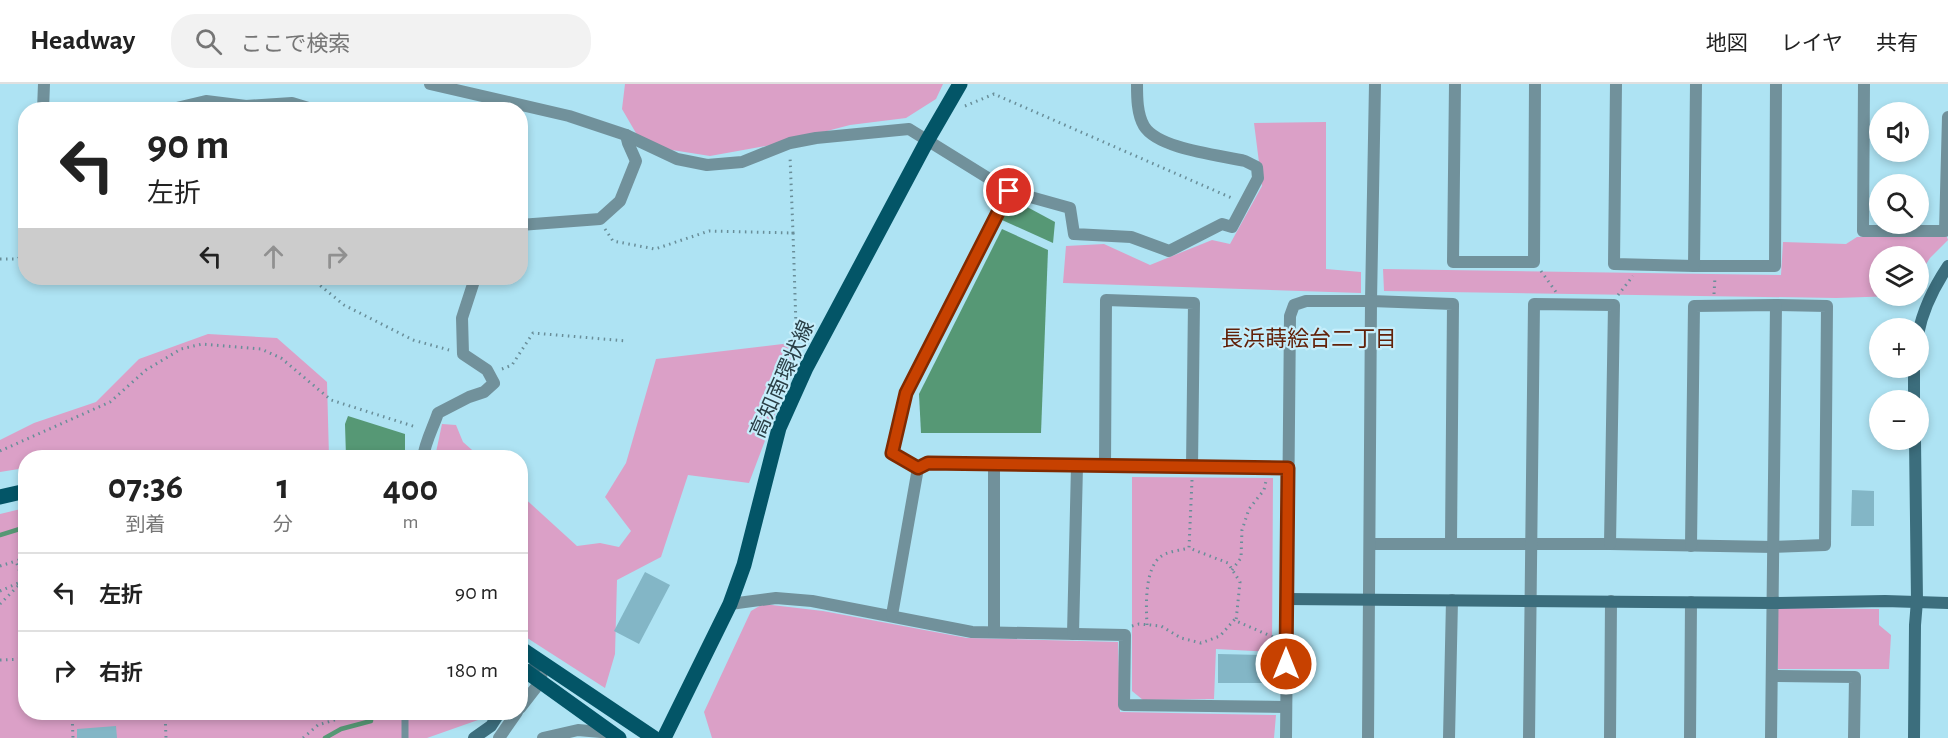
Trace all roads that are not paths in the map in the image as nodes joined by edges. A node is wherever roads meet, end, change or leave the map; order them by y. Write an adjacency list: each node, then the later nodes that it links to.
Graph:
1 (44, 84): 13 (street)
2 (430, 84): 12 (street)
3 (960, 84): 18 (main road, 高知南環状線)
4 (1137, 84): 19 (street)
5 (1374, 84): 24 (street)
6 (1455, 84): 7 (street)
7 (1535, 84)
8 (1616, 84): 21 (street)
9 (1696, 84): 21 (street)
10 (1776, 84): 21 (street)
11 (1864, 84): 16 (street)
12 (452, 86): 14 (street)
13 (43, 102)
14 (514, 102)
15 (528, 105): 17 (street)
16 (1948, 117)
17 (626, 135): 18 (street); 20 (street)
18 (927, 141): 19 (street); 52 (main road, 高知南環状線)
19 (1009, 191): 33 (street)
20 (528, 224)
21 (1694, 266)
22 (1948, 266): 26 (street)
23 (473, 285): 27 (street)
24 (1371, 302): 34 (street); 37 (street); 38 (street)
25 (1776, 305): 41 (street); 42 (street); 42 (street)
26 (1922, 318)
27 (424, 450)
28 (1915, 450): 48 (street)
29 (994, 465): 30 (street); 33 (street); 54 (street)
30 (1077, 466): 31 (street); 55 (street)
31 (1105, 466): 32 (street); 32 (street)
32 (1192, 467): 34 (street)
33 (918, 468): 53 (street)
34 (1288, 468): 43 (street)
35 (18, 493): 36 (main road)
36 (0, 497)
37 (1451, 543): 38 (street); 40 (street)
38 (1370, 544): 44 (street)
39 (1610, 544): 40 (street); 40 (street); 41 (street)
40 (1530, 545): 46 (street)
41 (1691, 546): 42 (street)
42 (1774, 547): 50 (street)
43 (1287, 599): 44 (street); 63 (street)
44 (1369, 599): 45 (street); 75 (street)
45 (1452, 600): 46 (street); 76 (street)
46 (1529, 601): 47 (street); 77 (street)
47 (1611, 601): 49 (street); 78 (street)
48 (1917, 601): 50 (street); 51 (street); 82 (street)
49 (1690, 602): 50 (street); 79 (street)
50 (1773, 603): 60 (street)
51 (1948, 603)
52 (730, 604): 53 (street); 73 (main road, 高知南環状線)
53 (892, 615): 54 (street)
54 (994, 632): 55 (street)
55 (1073, 634): 63 (street)
56 (528, 653): 57 (main road)
57 (543, 663): 58 (street); 61 (street); 72 (main road)
58 (528, 670)
59 (528, 675): 61 (main road)
60 (1772, 676): 80 (street); 81 (street)
61 (541, 681): 62 (street); 67 (main road)
62 (528, 698)
63 (1286, 706): 74 (street)
64 (405, 720): 68 (lane)
65 (495, 720): 69 (street)
66 (511, 720): 70 (street)
67 (616, 736): 71 (street)
68 (405, 738)
69 (474, 738)
70 (499, 738)
71 (543, 738)
72 (654, 738)
73 (664, 738)
74 (1286, 738)
75 (1368, 738)
76 (1449, 738)
77 (1529, 738)
78 (1610, 738)
79 (1690, 738)
80 (1771, 738)
81 (1854, 738)
82 (1914, 738)

